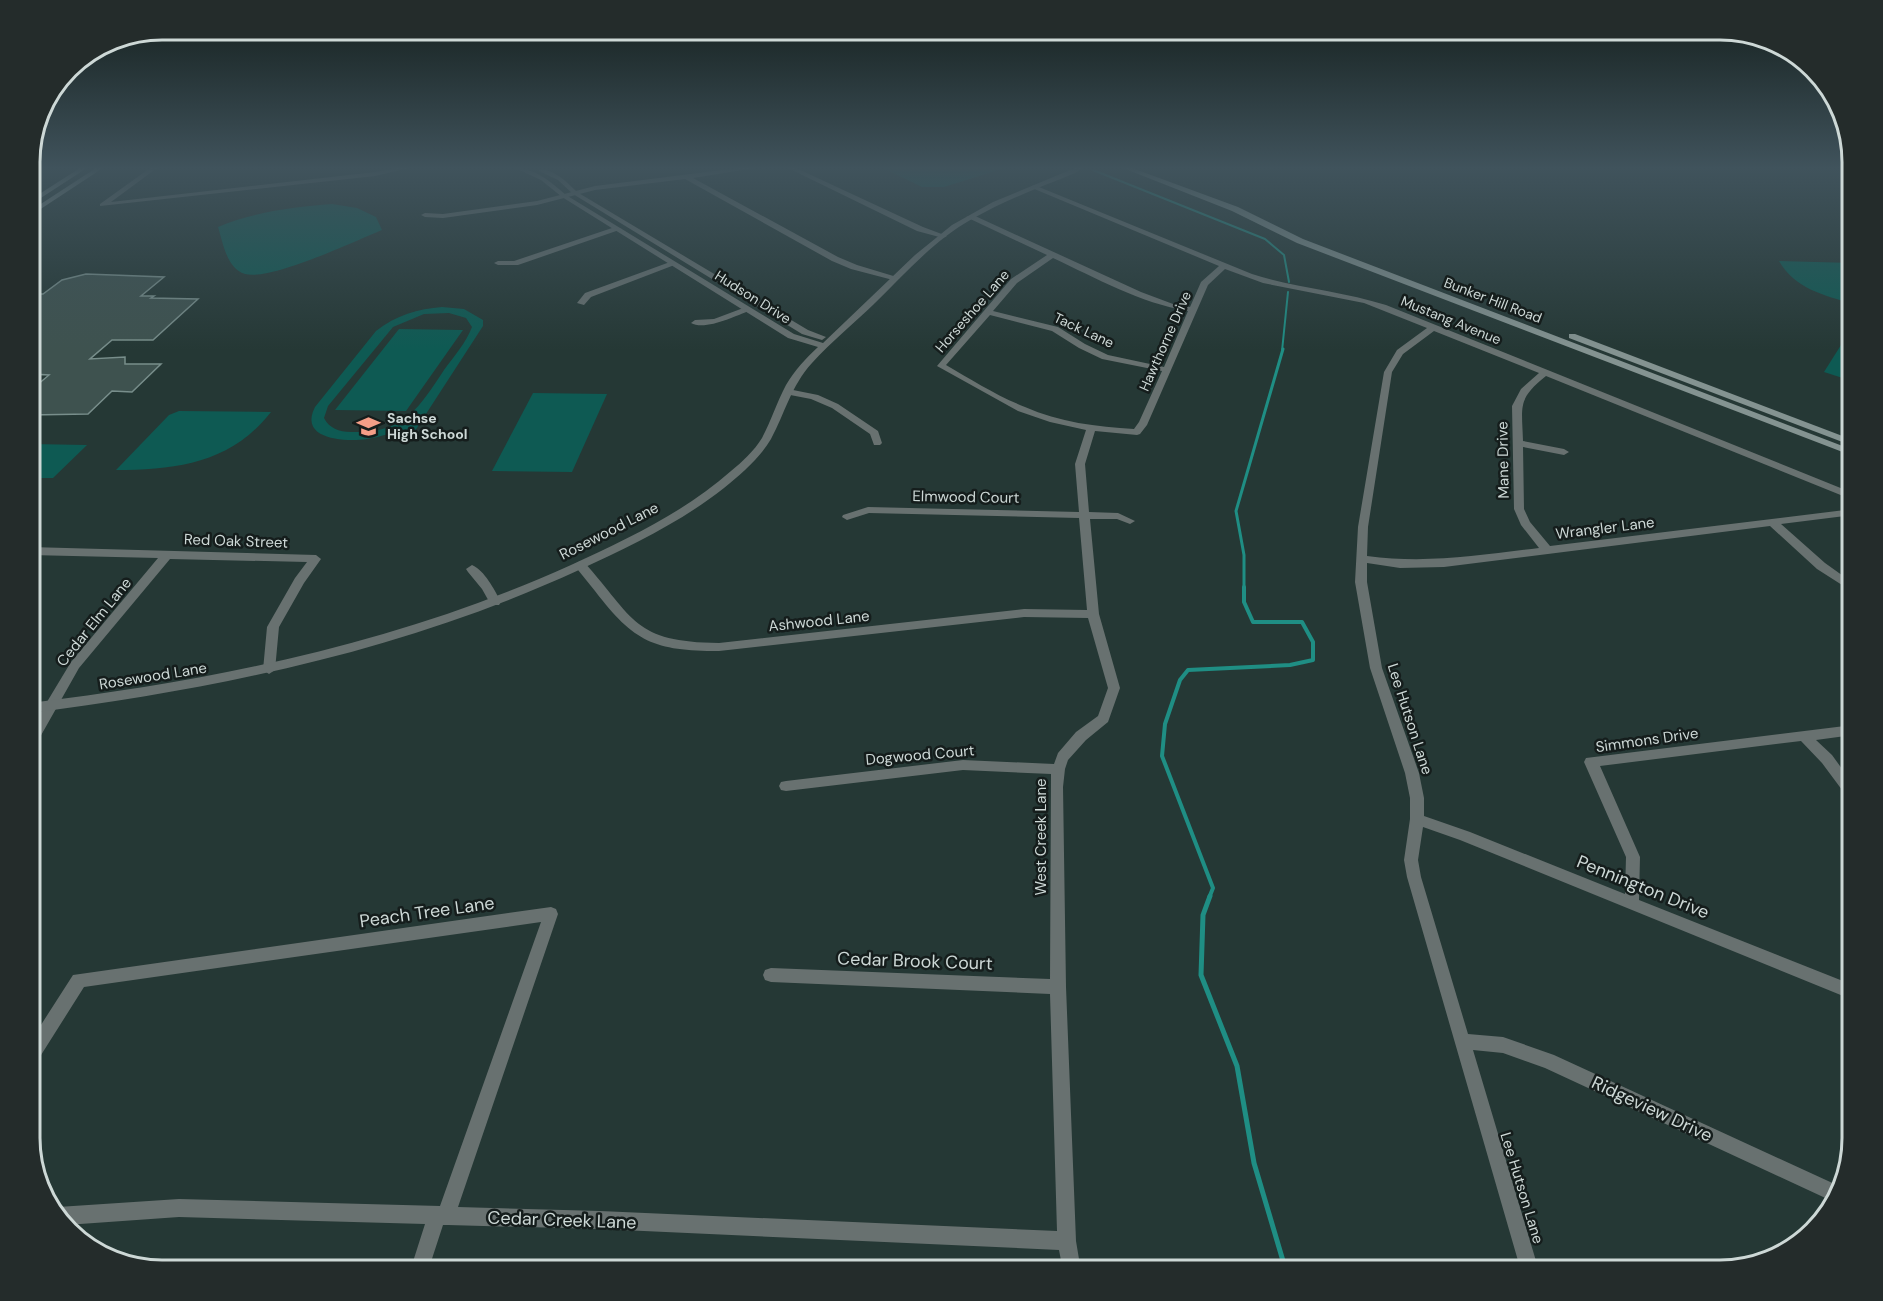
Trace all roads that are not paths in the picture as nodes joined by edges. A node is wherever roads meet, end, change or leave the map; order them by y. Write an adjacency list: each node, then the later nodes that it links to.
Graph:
1 (618, 229): 12 (street); 13 (street, Hudson Drive)
2 (634, 229): 22 (street, Hudson Drive)
3 (780, 229): 15 (street)
4 (919, 229): 10 (street)
5 (953, 229): 10 (street, Rosewood Lane)
6 (996, 229): 11 (street)
7 (1134, 229): 14 (street, Mustang Avenue)
8 (1274, 229): 30 (main road, Bunker Hill Road)
9 (1294, 229): 27 (main road, Bunker Hill Road)
10 (943, 236): 15 (street, Rosewood Lane)
11 (1053, 254): 18 (street); 19 (street, Horseshoe Lane)
12 (498, 263)
13 (673, 264): 16 (street); 17 (street, Hudson Drive)
14 (1224, 266): 18 (street, Hawthorne Drive); 21 (street, Mustang Avenue)
15 (896, 278): 22 (street, Rosewood Lane)
16 (581, 303)
17 (746, 309): 20 (street); 22 (street, Hudson Drive)
18 (1194, 310): 23 (street, Hawthorne Drive)
19 (989, 312): 23 (street, Tack Lane); 26 (street, Horseshoe Lane)
20 (695, 323)
21 (1434, 327): 24 (street, Mustang Avenue); 41 (street, Lee Hutson Lane)
22 (829, 342): 25 (street, Rosewood Lane)
23 (1168, 370): 26 (street, Hawthorne Drive)
24 (1546, 372): 29 (street, Mane Drive); 32 (street, Mustang Avenue)
25 (788, 392): 28 (street); 42 (street, Rosewood Lane)
26 (1091, 428): 34 (street, West Creek Lane)
27 (1842, 439)
28 (878, 443)
29 (1518, 443): 31 (street); 38 (street, Mane Drive)
30 (1842, 449)
31 (1564, 452)
32 (1842, 493)
33 (1842, 514): 37 (street, Wrangler Lane)
34 (1086, 515): 35 (street, Elmwood Court); 36 (street, Elmwood Court); 46 (street, West Creek Lane)
35 (847, 516)
36 (1130, 521)
37 (1773, 523): 38 (street, Wrangler Lane); 44 (street)
38 (1548, 550): 41 (street, Wrangler Lane)
39 (41, 551): 40 (street, Red Oak Street)
40 (168, 554): 47 (street, Red Oak Street); 48 (street, Cedar Elm Lane)
41 (1361, 559): 56 (street, Lee Hutson Lane)
42 (580, 565): 45 (street, Rosewood Lane); 46 (street, Ashwood Lane)
43 (472, 569): 45 (street)
44 (1842, 580)
45 (495, 602): 47 (street, Rosewood Lane)
46 (1093, 614): 53 (street, West Creek Lane)
47 (269, 670): 48 (street, Rosewood Lane)
48 (51, 706): 49 (street, Rosewood Lane); 50 (street, Cedar Elm Lane)
49 (41, 707)
50 (41, 723)
51 (1842, 731): 52 (street, Simmons Drive)
52 (1804, 736): 54 (street); 57 (street, Simmons Drive)
53 (1058, 769): 55 (street, Dogwood Court); 59 (street, West Creek Lane)
54 (1842, 779)
55 (786, 786)
56 (1417, 819): 57 (street, Pennington Drive); 62 (street, Lee Hutson Lane)
57 (1632, 903): 60 (street, Pennington Drive)
58 (771, 975): 59 (street, Cedar Brook Court)
59 (1058, 987): 66 (street, West Creek Lane)
60 (1842, 989)
61 (41, 1040): 65 (street, Peach Tree Lane)
62 (1462, 1041): 63 (street, Ridgeview Drive); 69 (street, Lee Hutson Lane)
63 (1830, 1191)
64 (68, 1215): 65 (street, Cedar Creek Lane)
65 (441, 1217): 66 (street, Cedar Creek Lane); 67 (street)
66 (1066, 1241): 68 (street, West Creek Lane)
67 (423, 1260)
68 (1070, 1260)
69 (1527, 1260)

